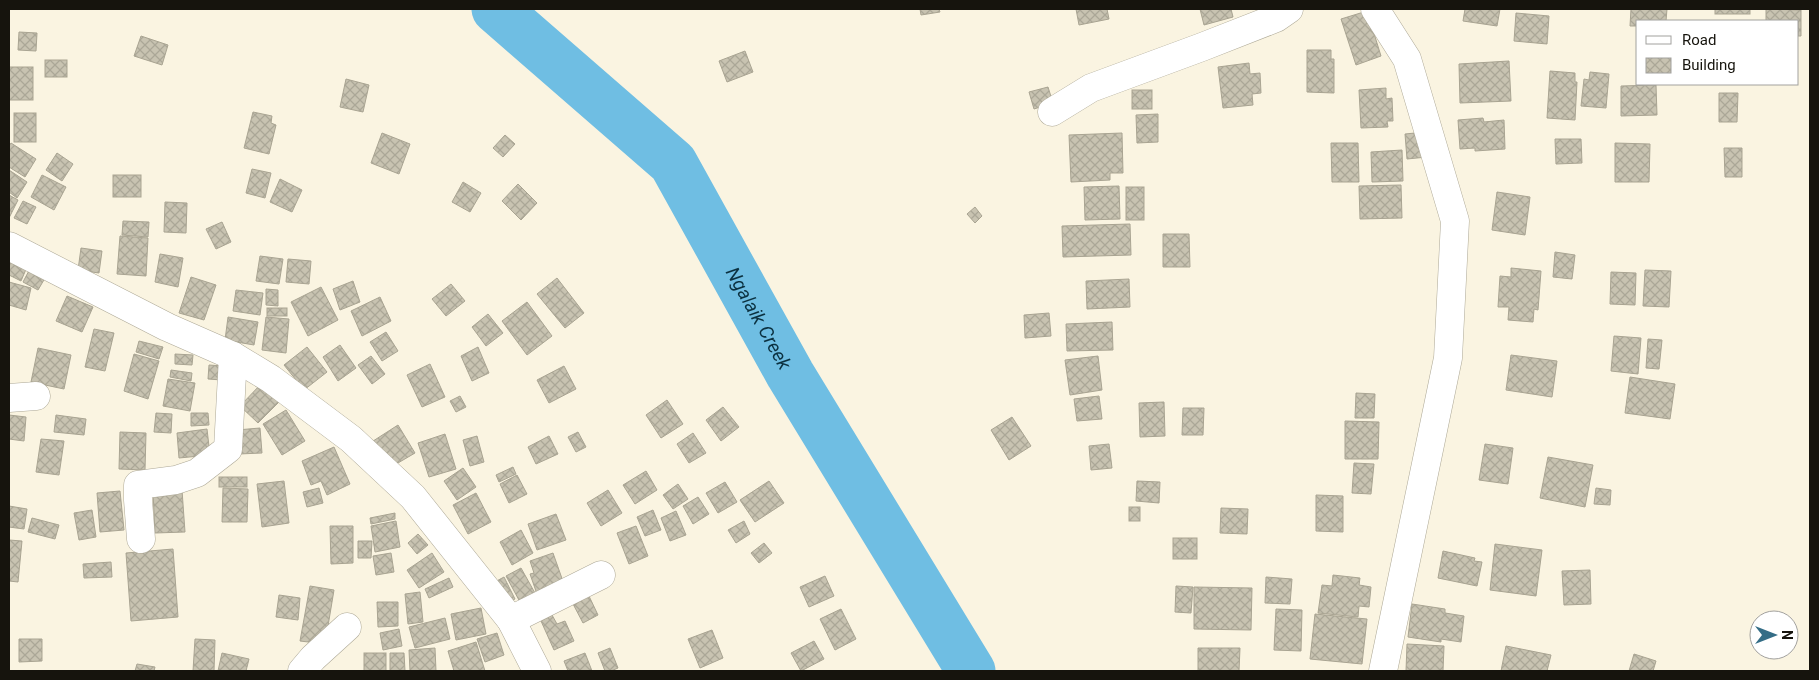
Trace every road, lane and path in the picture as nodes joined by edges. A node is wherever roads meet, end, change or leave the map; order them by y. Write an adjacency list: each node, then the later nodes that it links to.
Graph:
1 (1289, 9): 3 (street)
2 (1375, 9): 14 (street)
3 (1052, 112)
4 (9, 246): 5 (street)
5 (233, 356): 8 (street); 10 (street)
6 (36, 396): 7 (street)
7 (9, 398)
8 (141, 539)
9 (601, 575): 10 (street)
10 (511, 620): 13 (street)
11 (347, 627): 12 (street)
12 (302, 671)
13 (537, 671)
14 (1383, 671)

